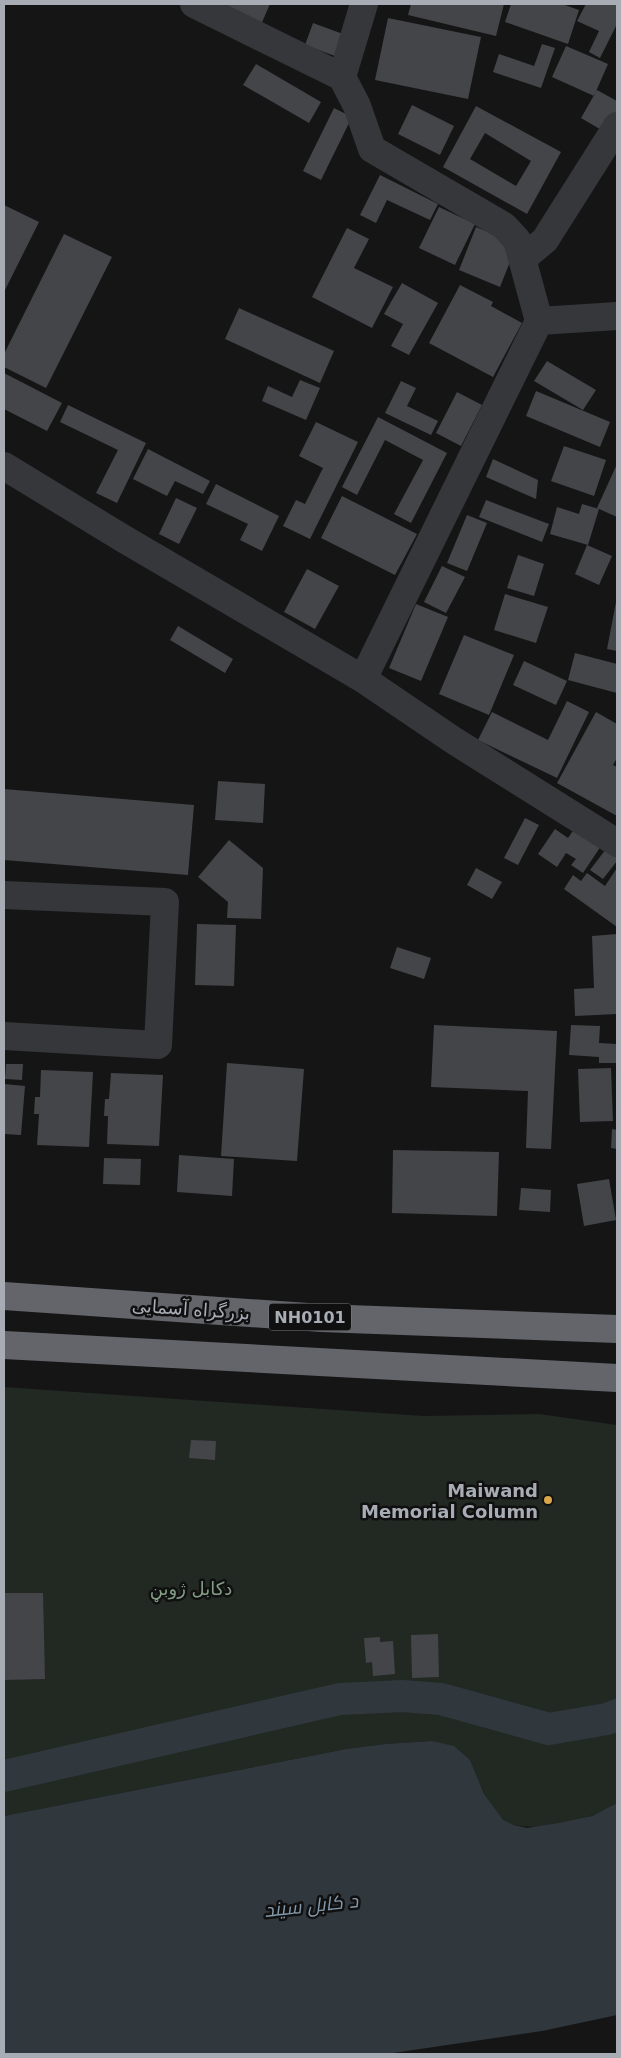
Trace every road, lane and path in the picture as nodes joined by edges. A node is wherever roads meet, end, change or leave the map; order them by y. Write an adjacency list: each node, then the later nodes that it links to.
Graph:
1 (364, 4): 3 (street)
2 (199, 5): 3 (street)
3 (342, 77): 5 (street)
4 (617, 126): 5 (street)
5 (522, 259): 7 (street)
6 (617, 316): 7 (street)
7 (540, 321): 9 (street)
8 (4, 466): 9 (street)
9 (363, 679): 10 (street)
10 (617, 843)
11 (4, 895): 12 (street)
12 (4, 1036)
13 (4, 1296): 14 (highway, بزرگراه آسمایی / NH0101)
14 (617, 1329)
15 (4, 1345): 16 (highway)
16 (617, 1378)

